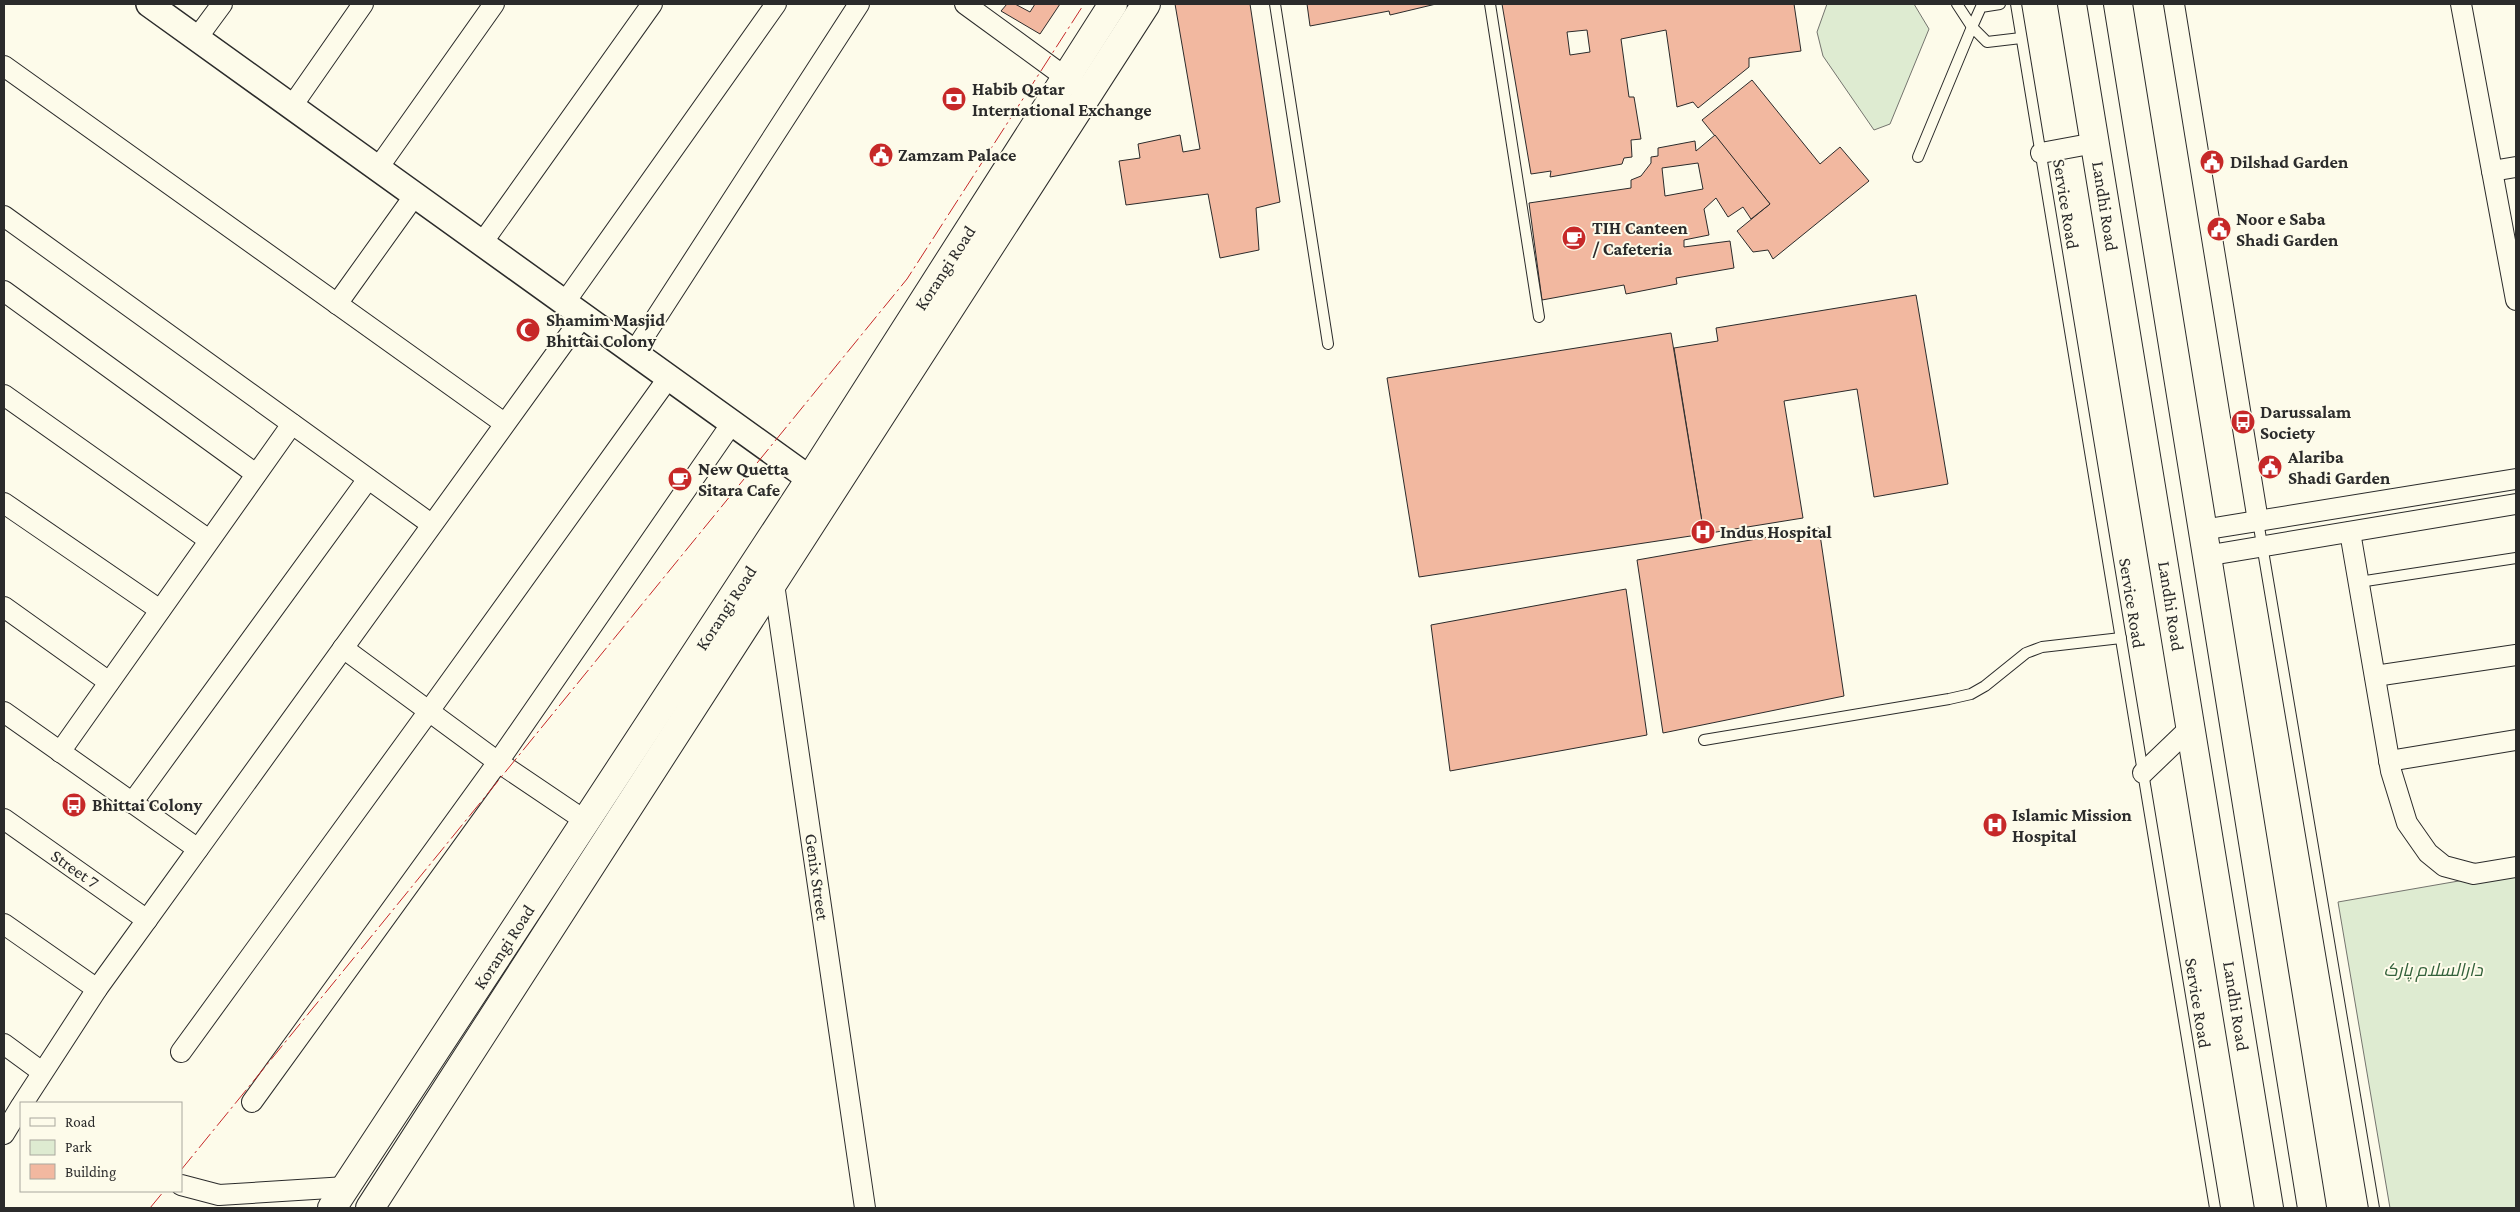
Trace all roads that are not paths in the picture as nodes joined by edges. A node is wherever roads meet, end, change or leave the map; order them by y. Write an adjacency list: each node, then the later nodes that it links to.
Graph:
1 (149, 4): 21 (street)
2 (222, 4): 21 (street)
3 (363, 4): 25 (street)
4 (494, 4): 30 (street)
5 (652, 4): 34 (street)
6 (776, 4): 38 (street)
7 (859, 4): 41 (street)
8 (965, 4): 24 (street)
9 (1113, 4): 24 (main road, Korangi Road)
10 (1146, 4): 24 (main road, Korangi Road)
11 (1275, 4): 40 (lane)
12 (1490, 4): 39 (lane)
13 (1957, 4): 20 (lane)
14 (2000, 4): 20 (lane)
15 (2016, 4): 22 (lane, Service Road)
16 (2072, 4): 26 (main road, Landhi Road)
17 (2118, 4): 57 (main road)
18 (2174, 4): 53 (street)
19 (2461, 4): 31 (street)
20 (1972, 27): 22 (lane); 28 (lane)
21 (197, 38): 25 (street)
22 (2021, 38): 27 (lane, Service Road)
23 (4, 66): 37 (street)
24 (1078, 86): 50 (main road, Korangi Road)
25 (292, 106): 30 (street)
26 (2095, 143): 27 (street); 72 (main road, Landhi Road)
27 (2041, 153): 65 (lane, Service Road)
28 (1918, 157)
29 (2516, 167): 31 (street)
30 (378, 168): 32 (street)
31 (2492, 171): 36 (street)
32 (415, 195): 34 (street); 37 (street)
33 (4, 216): 46 (street)
34 (482, 243): 38 (street)
35 (4, 292): 47 (street)
36 (2516, 300)
37 (337, 304): 44 (street)
38 (574, 309): 41 (street); 44 (street)
39 (1539, 317)
40 (1328, 344)
41 (634, 352): 42 (street)
42 (668, 377): 45 (street); 70 (street)
43 (4, 395): 56 (street)
44 (504, 423): 54 (street)
45 (732, 423): 50 (street); 77 (street)
46 (292, 424): 47 (street); 48 (street)
47 (256, 474): 56 (street)
48 (368, 479): 54 (street); 79 (street)
49 (2516, 479): 53 (street)
50 (820, 487): 58 (main road, Korangi Road); 61 (main road, Korangi Road)
51 (4, 503): 64 (street)
52 (2516, 504): 55 (street)
53 (2258, 520): 57 (street); 59 (lane)
54 (431, 524): 66 (street)
55 (2350, 532): 59 (street); 62 (street)
56 (209, 540): 64 (street)
57 (2204, 543): 59 (street); 103 (main road)
58 (766, 547): 61 (street, Genix Street); 81 (main road, Korangi Road)
59 (2262, 548): 104 (lane)
60 (2516, 558): 62 (lane)
61 (773, 579): 96 (main road, Korangi Road); 100 (street, Genix Street)
62 (2360, 582): 68 (street)
63 (4, 607): 69 (street)
64 (160, 610): 69 (street)
65 (2121, 638): 73 (lane); 78 (lane, Service Road)
66 (343, 648): 70 (street); 82 (street)
67 (2516, 655): 68 (street)
68 (2375, 676): 76 (street)
69 (109, 682): 75 (street)
70 (429, 711): 77 (street); 88 (street)
71 (4, 712): 75 (street)
72 (2190, 727): 78 (street); 102 (main road, Landhi Road)
73 (1704, 740)
74 (2516, 740): 76 (street)
75 (60, 752): 79 (street)
76 (2389, 761): 83 (street)
77 (498, 762): 81 (street); 91 (street)
78 (2143, 773): 101 (lane, Service Road)
79 (132, 803): 82 (street)
80 (4, 819): 84 (street, Street 7)
81 (587, 822): 95 (main road, Korangi Road)
82 (198, 849): 84 (street)
83 (2516, 867)
84 (147, 920): 86 (street)
85 (4, 924): 86 (street)
86 (97, 990): 89 (street)
87 (4, 1044): 89 (street)
88 (181, 1052)
89 (42, 1072): 90 (street)
90 (23, 1102)
91 (252, 1102)
92 (20, 1107): 93 (street)
93 (4, 1135): 94 (street)
94 (20, 1140)
95 (373, 1146): 96 (main road); 98 (main road, Korangi Road)
96 (398, 1166): 99 (main road, Korangi Road)
97 (182, 1185): 98 (street)
98 (339, 1197)
99 (370, 1208)
100 (865, 1208)
101 (2215, 1208)
102 (2269, 1208)
103 (2312, 1208)
104 (2374, 1208)

